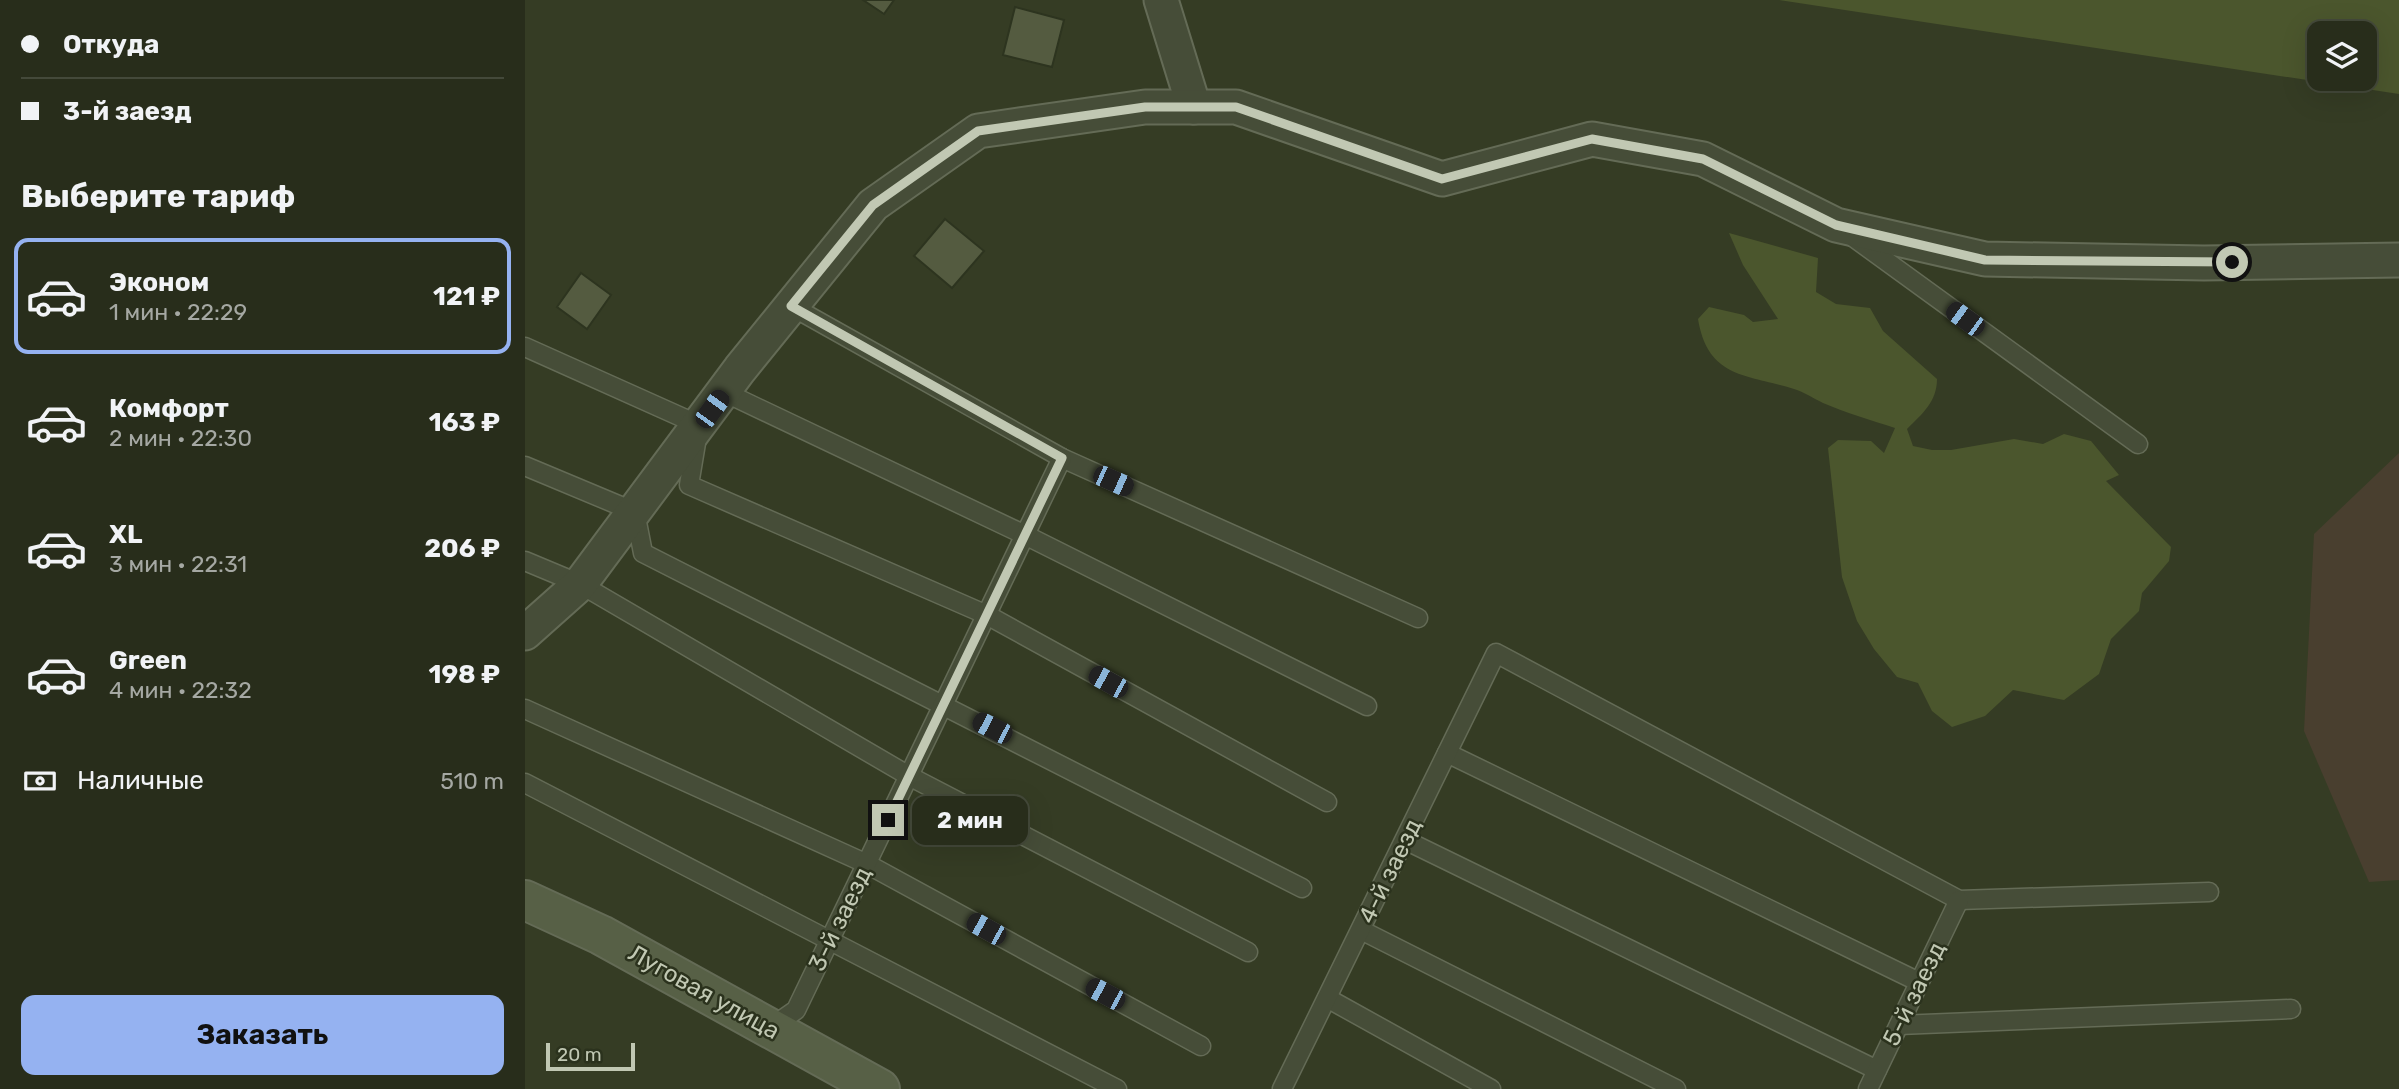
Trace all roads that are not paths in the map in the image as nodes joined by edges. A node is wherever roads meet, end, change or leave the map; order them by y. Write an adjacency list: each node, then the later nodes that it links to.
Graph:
1 (1161, 0): 2 (street)
2 (1194, 107): 3 (street); 5 (street)
3 (1836, 225): 4 (street); 9 (lane)
4 (2399, 260)
5 (791, 306): 7 (street); 10 (lane)
6 (525, 347): 8 (lane)
7 (724, 392): 8 (street); 13 (lane)
8 (699, 425): 12 (street); 16 (lane)
9 (2138, 444)
10 (1062, 458): 13 (lane, 3-й заезд); 17 (lane)
11 (525, 466): 12 (lane)
12 (635, 512): 15 (street); 19 (lane)
13 (1025, 535): 16 (lane, 3-й заезд); 20 (lane)
14 (525, 561): 15 (lane)
15 (580, 584): 18 (street); 23 (lane)
16 (987, 615): 19 (lane, 3-й заезд); 25 (lane)
17 (1417, 618)
18 (525, 633)
19 (944, 704): 23 (lane, 3-й заезд); 28 (lane)
20 (1367, 705)
21 (525, 709): 27 (lane)
22 (1447, 753): 26 (lane, 4-й заезд); 31 (lane, 4-й заезд); 35 (lane)
23 (909, 776): 27 (lane, 3-й заезд); 34 (lane)
24 (525, 783): 33 (lane)
25 (1327, 802)
26 (1405, 840): 32 (lane, 4-й заезд); 41 (lane)
27 (867, 864): 33 (lane, 3-й заезд); 40 (lane)
28 (1302, 888)
29 (2209, 892): 31 (lane)
30 (525, 900): 39 (main road, Луговая улица)
31 (1959, 900): 35 (lane, 5-й заезд)
32 (1361, 930): 36 (lane, 4-й заезд); 46 (lane)
33 (829, 941): 39 (lane, 3-й заезд); 44 (lane)
34 (1248, 952)
35 (1919, 982): 38 (lane, 5-й заезд)
36 (1327, 998): 42 (lane, 4-й заезд); 45 (lane)
37 (2291, 1009): 38 (lane)
38 (1899, 1024): 41 (lane, 5-й заезд)
39 (769, 1028): 43 (main road, Луговая улица)
40 (1201, 1046)
41 (1877, 1070): 47 (lane, 5-й заезд)
42 (1290, 1086)
43 (880, 1089)
44 (1117, 1089)
45 (1491, 1089)
46 (1676, 1089)
47 (1868, 1089)

